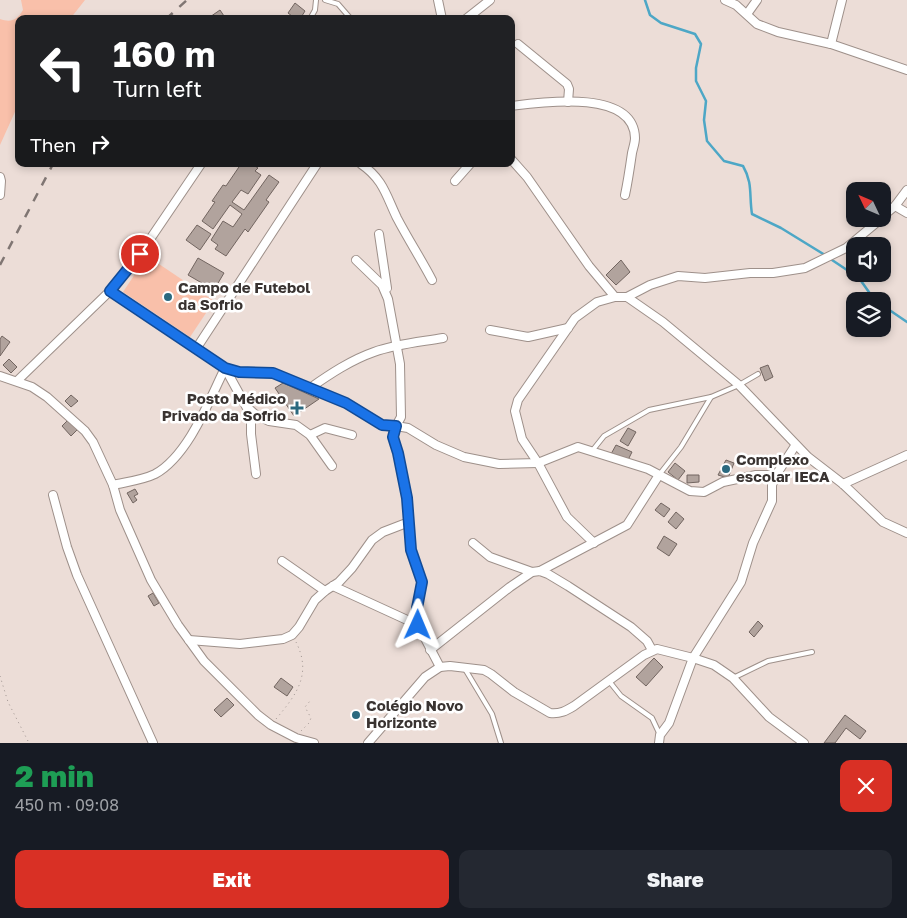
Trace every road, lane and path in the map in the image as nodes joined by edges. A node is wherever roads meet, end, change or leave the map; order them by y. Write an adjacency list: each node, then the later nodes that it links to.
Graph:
1 (316, 0): 9 (lane)
2 (325, 0): 10 (lane)
3 (438, 0): 11 (street)
4 (490, 0): 12 (street)
5 (726, 0): 8 (street)
6 (757, 0): 8 (street)
7 (842, 0): 14 (street)
8 (747, 14): 14 (street)
9 (312, 15)
10 (348, 15)
11 (441, 15)
12 (471, 15)
13 (518, 44): 16 (street)
14 (831, 44): 15 (street)
15 (907, 70)
16 (568, 102): 17 (street); 27 (street)
17 (515, 106)
18 (515, 164): 36 (street)
19 (199, 167): 35 (street)
20 (316, 167): 43 (street)
21 (366, 167): 34 (street)
22 (467, 167): 24 (street)
23 (0, 178): 26 (street)
24 (455, 181)
25 (907, 190): 28 (street)
26 (0, 195)
27 (625, 195)
28 (894, 206): 29 (street); 30 (street)
29 (891, 209)
30 (907, 213)
31 (870, 228): 37 (street)
32 (379, 234): 38 (street)
33 (356, 260): 38 (street)
34 (432, 280)
35 (110, 291): 43 (street); 47 (street)
36 (615, 297): 37 (street); 39 (street)
37 (627, 297): 48 (street)
38 (388, 299): 42 (street)
39 (568, 328): 40 (street); 58 (street)
40 (490, 330)
41 (443, 338): 42 (street)
42 (396, 346): 49 (street); 52 (street)
43 (196, 349): 44 (street)
44 (225, 368): 49 (street); 51 (street); 64 (street)
45 (758, 374): 48 (lane)
46 (0, 376): 47 (street)
47 (16, 382): 64 (street)
48 (739, 385): 50 (lane); 55 (street)
49 (310, 388): 52 (street)
50 (711, 397): 56 (lane); 61 (lane)
51 (247, 408): 53 (street); 60 (street)
52 (396, 426): 58 (street); 66 (street)
53 (310, 435): 54 (street); 59 (street)
54 (352, 435)
55 (795, 446): 62 (street); 63 (street)
56 (592, 451): 58 (street); 61 (street)
57 (907, 455): 63 (street)
58 (538, 462): 68 (street)
59 (332, 466)
60 (256, 474)
61 (659, 475): 62 (street); 68 (street)
62 (776, 475): 80 (street)
63 (843, 484): 67 (street)
64 (113, 485): 76 (street)
65 (53, 495): 91 (street)
66 (409, 522): 72 (street); 74 (street)
67 (907, 533)
68 (594, 542): 71 (street)
69 (474, 543): 71 (street)
70 (282, 561): 73 (street)
71 (536, 572): 77 (street); 78 (street)
72 (333, 586): 73 (street); 74 (street)
73 (325, 591): 75 (street)
74 (418, 625): 77 (street)
75 (292, 635): 76 (street); 87 (path)
76 (189, 640): 87 (street)
77 (430, 650): 81 (street)
78 (652, 650): 80 (street); 85 (street)
79 (812, 652): 84 (lane)
80 (693, 658): 84 (street); 89 (street)
81 (440, 667): 82 (street); 93 (street)
82 (465, 668): 85 (street); 94 (lane)
83 (0, 676): 90 (path)
84 (733, 678): 95 (street)
85 (609, 681): 89 (lane)
86 (310, 701): 88 (path)
87 (271, 725): 88 (street)
88 (300, 739): 92 (street)
89 (660, 739)
90 (29, 743)
91 (153, 743)
92 (314, 743)
93 (368, 743)
94 (501, 743)
95 (804, 743)

